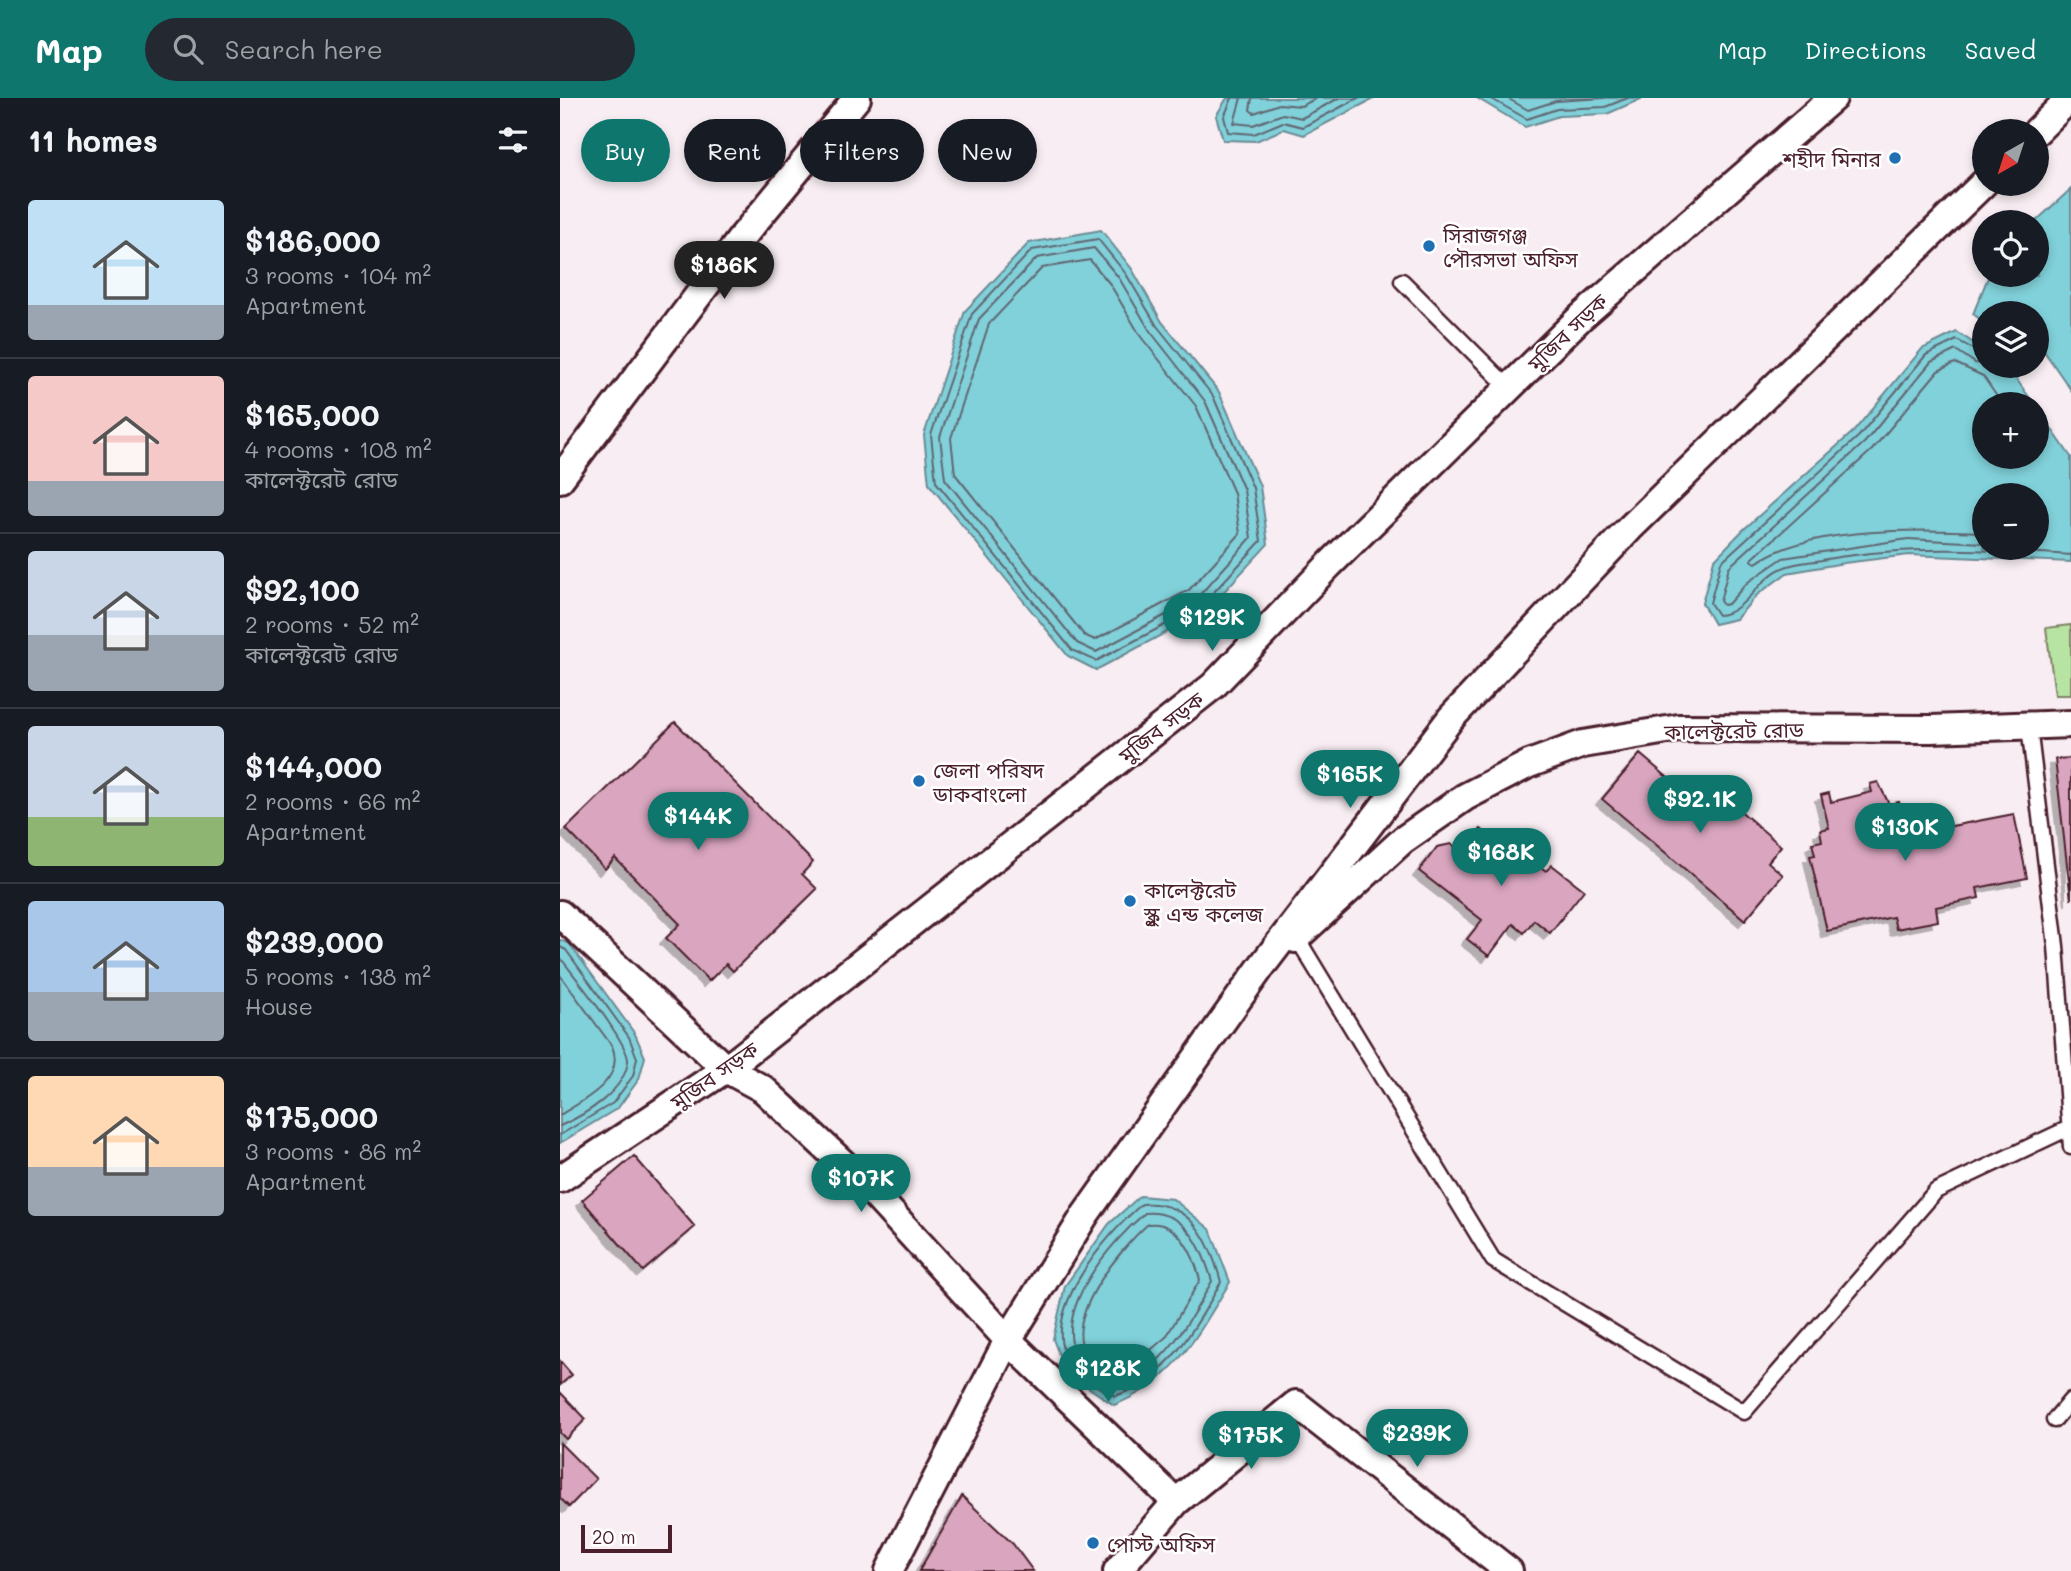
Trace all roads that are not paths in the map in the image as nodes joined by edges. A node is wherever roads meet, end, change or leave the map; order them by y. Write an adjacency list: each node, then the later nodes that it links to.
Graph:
1 (857, 98): 8 (street)
2 (1833, 98): 7 (street, মুজিব সড়ক)
3 (2070, 98): 4 (street)
4 (2049, 119)
5 (1972, 195): 13 (street)
6 (1402, 281): 7 (lane)
7 (1509, 388): 14 (street, মুজিব সড়ক)
8 (560, 479)
9 (2071, 724): 10 (street, কালেক্টরেট রোড)
10 (2029, 727): 12 (street, কালেক্টরেট রোড); 15 (lane)
11 (560, 914): 14 (street)
12 (1297, 938): 13 (street, কালেক্টরেট রোড); 15 (lane)
13 (1261, 967): 18 (street)
14 (726, 1069): 17 (street, মুজিব সড়ক); 18 (street)
15 (2070, 1128): 16 (lane)
16 (2071, 1147)
17 (560, 1179)
18 (1008, 1340): 21 (street); 22 (street)
19 (2071, 1400): 20 (lane)
20 (2054, 1420)
21 (1176, 1502): 23 (street); 24 (street)
22 (889, 1571)
23 (1117, 1571)
24 (1509, 1571)

